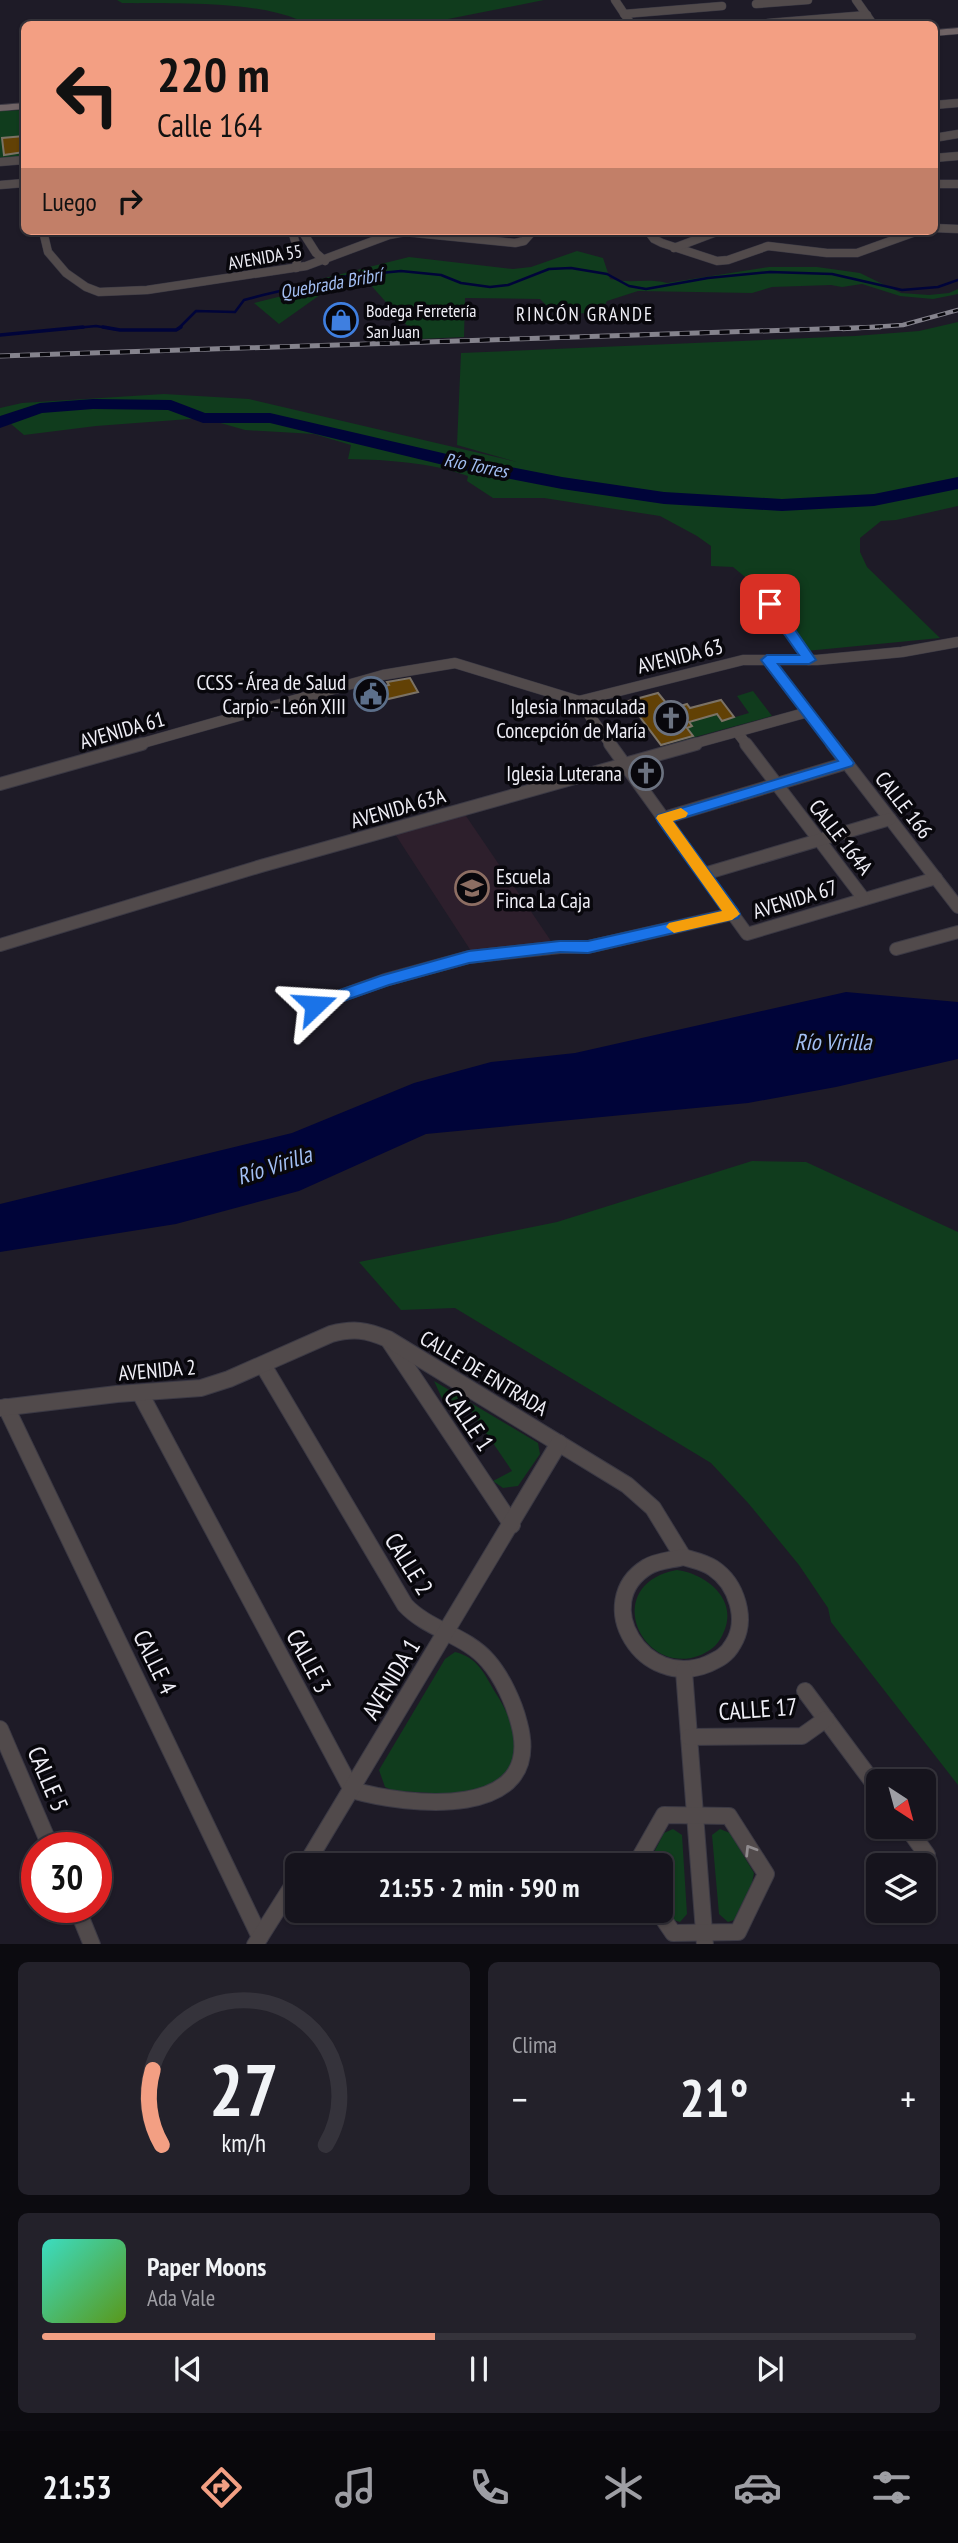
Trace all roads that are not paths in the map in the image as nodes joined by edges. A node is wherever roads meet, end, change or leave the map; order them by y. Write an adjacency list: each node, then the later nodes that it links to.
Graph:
1 (615, 0): 6 (street)
2 (808, 0): 4 (street)
3 (856, 0): 7 (street)
4 (756, 4)
5 (722, 6): 6 (street)
6 (624, 14): 8 (street)
7 (867, 15): 9 (street); 10 (street)
8 (629, 21)
9 (793, 21)
10 (871, 21)
11 (958, 31): 12 (main road)
12 (938, 33)
13 (956, 104): 15 (street)
14 (21, 105): 16 (main road)
15 (938, 105)
16 (0, 107)
17 (958, 134): 18 (street)
18 (938, 137)
19 (958, 156): 20 (street)
20 (938, 158)
21 (21, 160): 22 (street)
22 (0, 162)
23 (21, 183): 26 (street)
24 (938, 184): 25 (street)
25 (958, 184)
26 (0, 186)
27 (938, 227): 28 (street)
28 (958, 229)
29 (44, 235): 41 (street)
30 (293, 235): 40 (street)
31 (305, 235): 39 (street)
32 (387, 235): 39 (street, AVENIDA 55)
33 (435, 235): 34 (street, AVENIDA 55)
34 (531, 235)
35 (651, 235): 38 (street)
36 (708, 235): 38 (street)
37 (902, 235): 38 (street)
38 (674, 248)
39 (325, 261): 40 (street, AVENIDA 55)
40 (296, 268): 41 (street, AVENIDA 55)
41 (99, 292)
42 (770, 604): 45 (street)
43 (958, 642): 45 (street, AVENIDA 63)
44 (767, 660): 45 (street, AVENIDA 63); 47 (street, AVENIDA 63); 48 (street, CALLE 166)
45 (809, 660)
46 (417, 667): 47 (street); 53 (street, AVENIDA 61)
47 (579, 701): 50 (street)
48 (808, 712): 49 (street, AVENIDA 63A); 51 (street, CALLE 166)
49 (737, 732): 50 (street, AVENIDA 63A); 52 (street, CALLE 164A)
50 (624, 763): 54 (street); 63 (street, AVENIDA 63A)
51 (847, 763): 52 (street); 55 (street, CALLE 166)
52 (776, 783): 54 (street); 56 (street, CALLE 164A)
53 (0, 784)
54 (664, 818): 57 (street)
55 (890, 819): 56 (street); 58 (street, CALLE 166)
56 (818, 839): 57 (street); 59 (street, CALLE 164A)
57 (704, 874): 61 (street)
58 (936, 878): 59 (street, AVENIDA 67); 60 (street, CALLE 166)
59 (864, 899): 61 (street, AVENIDA 67)
60 (958, 907)
61 (732, 914): 65 (street, AVENIDA 67)
62 (958, 932): 64 (street)
63 (0, 945)
64 (896, 949)
65 (315, 1005)
66 (388, 1339): 67 (street, AVENIDA 2); 70 (street, CALLE DE ENTRADA); 71 (street, CALLE 1)
67 (263, 1365): 68 (street, AVENIDA 2); 73 (street, CALLE 2)
68 (140, 1393): 69 (street, AVENIDA 2); 80 (street, CALLE 3)
69 (3, 1408): 89 (street, CALLE 4)
70 (559, 1443): 71 (street, AVENIDA 1); 72 (street)
71 (512, 1525): 73 (street, AVENIDA 1)
72 (682, 1558): 74 (street); 74 (street)
73 (447, 1633): 80 (street, AVENIDA 1); 80 (street, CALLE 2)
74 (684, 1671): 78 (street)
75 (805, 1691): 76 (street, CALLE 17)
76 (826, 1719): 78 (street, CALLE 17); 79 (street, CALLE 17)
77 (0, 1729): 82 (street, CALLE 5)
78 (689, 1737): 81 (street)
79 (866, 1773)
80 (352, 1790): 83 (street, AVENIDA 1)
81 (695, 1816): 84 (street); 88 (street); 88 (street, one-way to 81)
82 (44, 1832)
83 (313, 1853)
84 (642, 1853)
85 (285, 1898): 89 (street)
86 (83, 1923): 90 (street)
87 (666, 1923): 88 (street)
88 (704, 1939)
89 (258, 1941)
90 (92, 1944)

